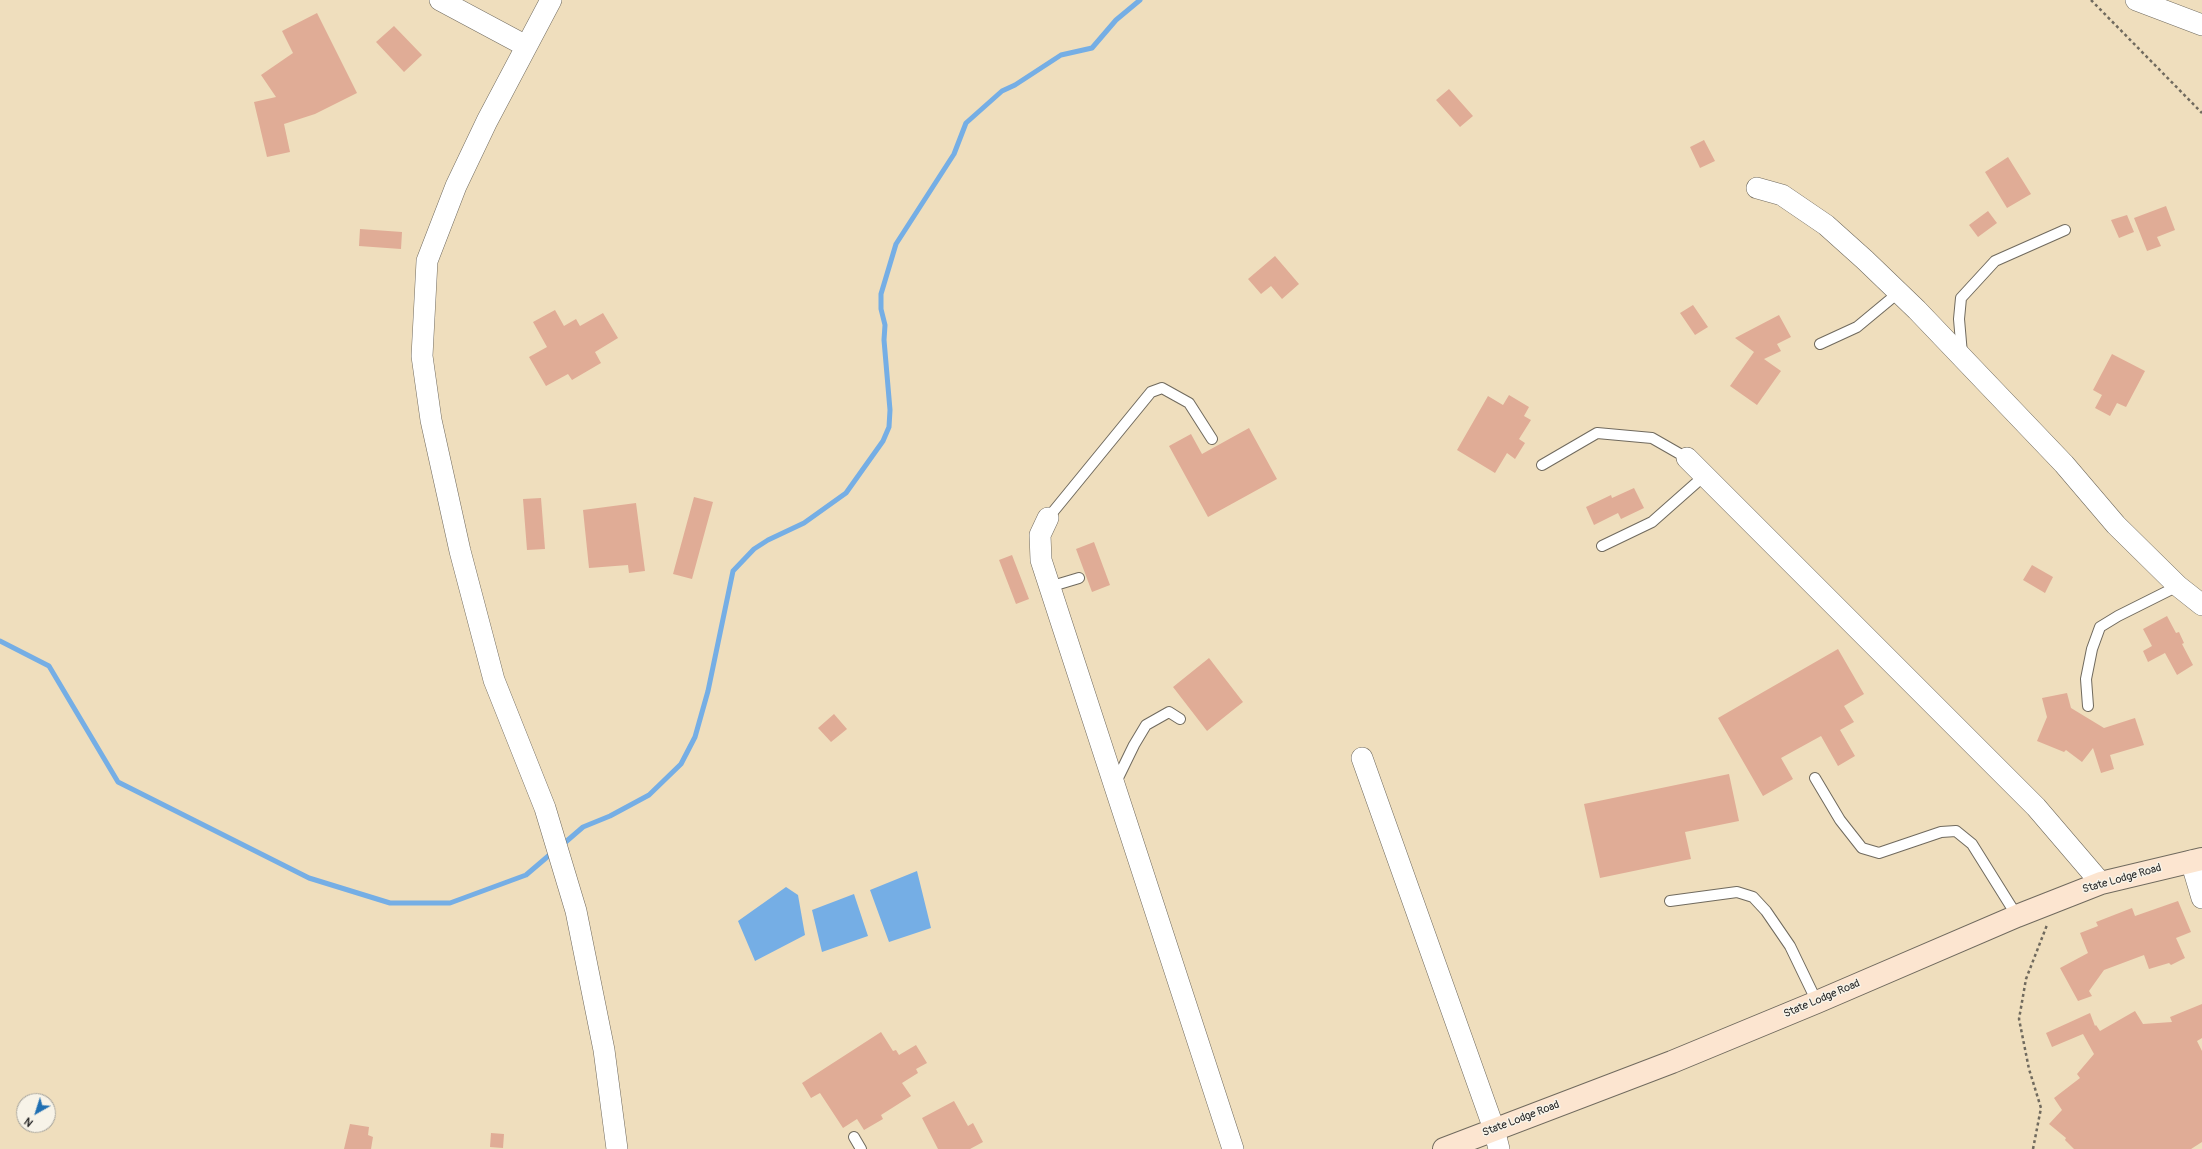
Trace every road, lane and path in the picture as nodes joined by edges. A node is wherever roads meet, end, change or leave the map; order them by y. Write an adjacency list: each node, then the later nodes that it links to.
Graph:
1 (440, 0): 6 (street)
2 (551, 0): 6 (street)
3 (2091, 0): 7 (path)
4 (2136, 0): 5 (street)
5 (2202, 25)
6 (526, 46): 37 (street)
7 (2202, 113)
8 (1757, 188): 10 (street)
9 (2065, 230): 12 (lane)
10 (1898, 292): 11 (lane); 12 (street)
11 (1820, 344)
12 (1962, 358): 20 (street)
13 (1212, 439): 17 (lane)
14 (1687, 458): 15 (lane); 16 (street)
15 (1542, 465)
16 (1704, 476): 18 (lane); 29 (street)
17 (1048, 518): 21 (street)
18 (1602, 546)
19 (1079, 578): 21 (lane)
20 (2178, 586): 22 (street); 23 (lane)
21 (1049, 587): 27 (street)
22 (2202, 605)
23 (2088, 706)
24 (1180, 719): 27 (lane)
25 (1362, 758): 36 (street)
26 (1815, 778): 33 (lane)
27 (1115, 784): 39 (street)
28 (2196, 860): 29 (street, State Lodge Road); 30 (street)
29 (2101, 883): 31 (street, State Lodge Road)
30 (2202, 898)
31 (2057, 900): 33 (street, State Lodge Road); 41 (path)
32 (1670, 901): 34 (lane)
33 (2017, 916): 34 (street, State Lodge Road)
34 (1817, 1002): 36 (street, State Lodge Road)
35 (854, 1137): 38 (lane)
36 (1496, 1139): 40 (street, State Lodge Road)
37 (617, 1149)
38 (861, 1149)
39 (1234, 1149)
40 (1444, 1149)
41 (2033, 1149)

